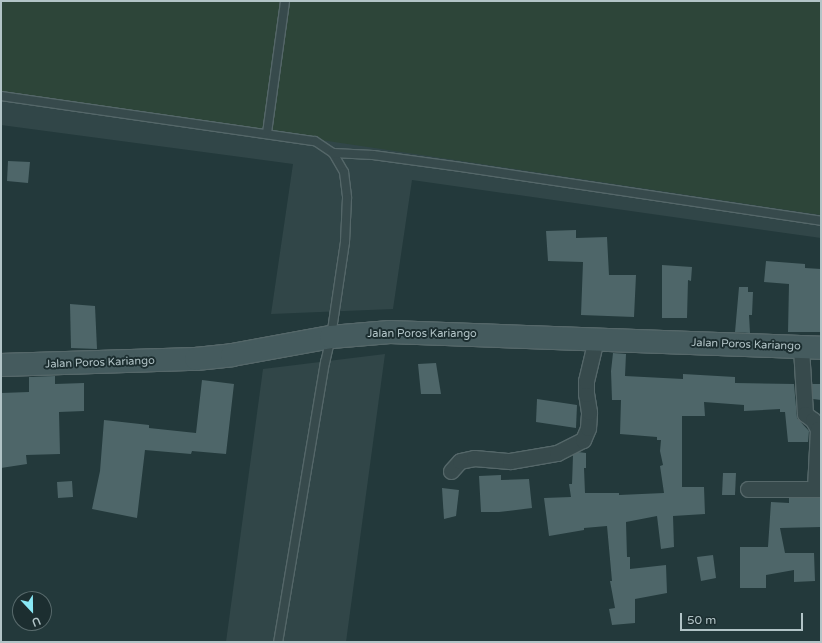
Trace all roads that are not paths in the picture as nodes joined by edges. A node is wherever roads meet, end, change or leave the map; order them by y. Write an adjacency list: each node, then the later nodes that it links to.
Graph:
1 (285, 1): 3 (lane)
2 (1, 96): 3 (lane)
3 (267, 133): 4 (lane)
4 (333, 153): 5 (lane); 6 (lane)
5 (821, 221)
6 (332, 337): 7 (main road, Jalan Poros Kariango); 9 (main road, Jalan Poros Kariango); 13 (lane)
7 (596, 339): 8 (main road, Jalan Poros Kariango); 10 (street)
8 (811, 348): 12 (street)
9 (1, 365)
10 (451, 471)
11 (748, 489): 12 (street)
12 (818, 489)
13 (278, 642)

